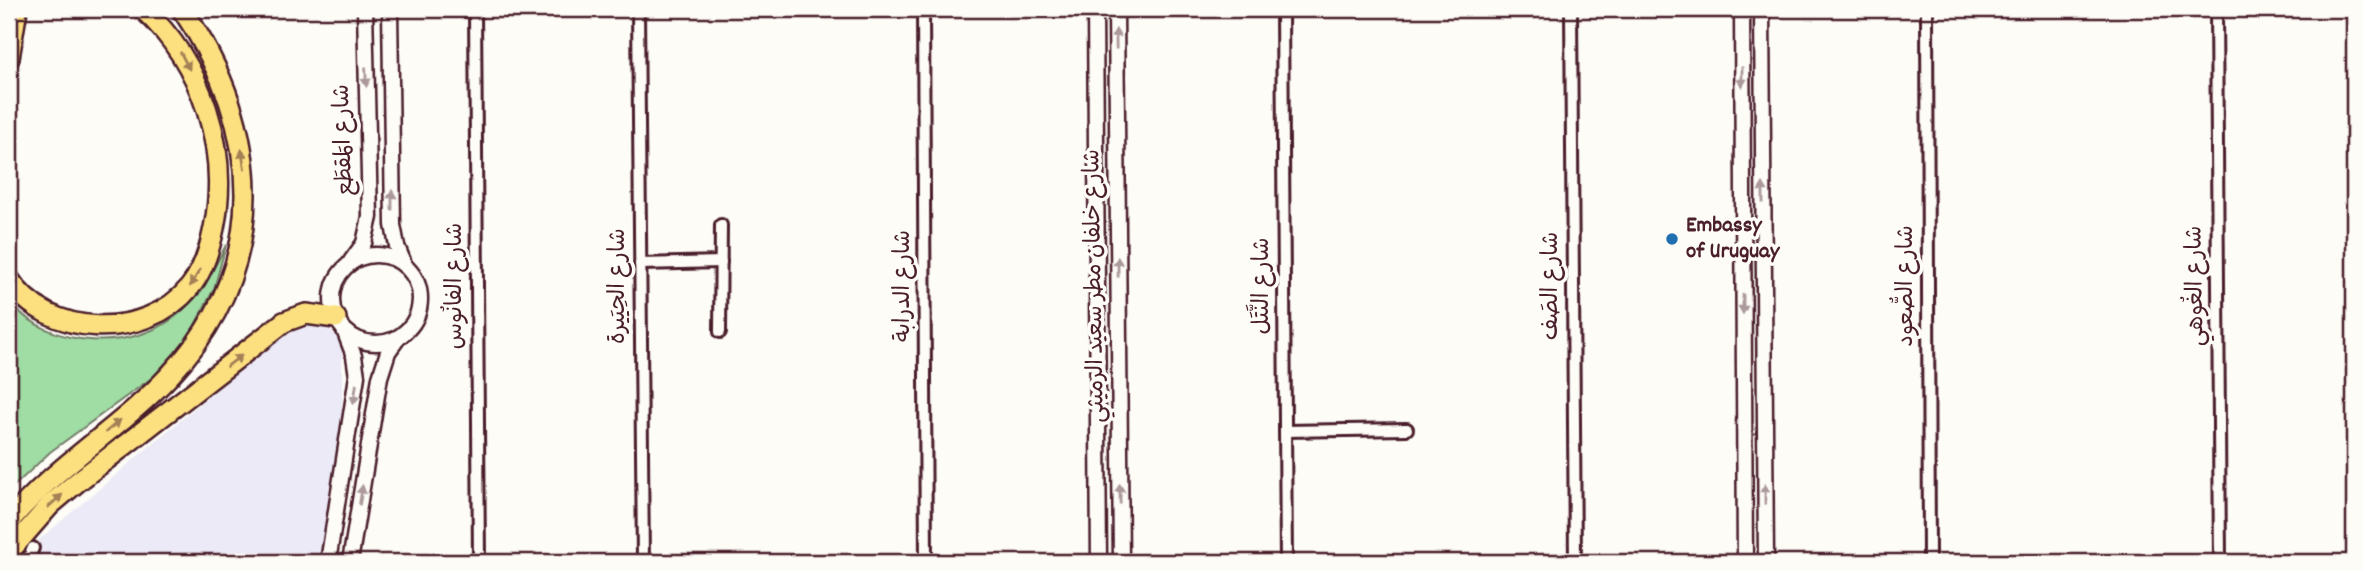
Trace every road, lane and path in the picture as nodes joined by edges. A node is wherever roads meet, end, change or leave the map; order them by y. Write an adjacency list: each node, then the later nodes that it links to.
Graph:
1 (17, 9): 17 (highway)
2 (142, 9): 23 (highway, one-way to 23)
3 (182, 9): 29 (highway, one-way to 3)
4 (365, 9): 20 (street, شارع المَقطَع, one-way to 20)
5 (390, 9): 22 (street, شارع المَقطَع, one-way to 5)
6 (475, 9): 37 (street, شارع الفانُوس)
7 (638, 9): 21 (street, شارع الحِيَيرة)
8 (923, 9): 39 (street, شارع الدرابة)
9 (1095, 9): 40 (street, شارع خلفان مطر سعيد الرميثي)
10 (1116, 9): 41 (street, شارع خلفان مطر سعيد الرميثي, one-way to 10)
11 (1282, 9): 28 (street, شارع النَّتَل)
12 (1571, 9): 43 (street, شارع الصَف)
13 (1742, 9): 30 (street, one-way to 30)
14 (1762, 9): 31 (street, one-way to 14)
15 (1927, 9): 46 (street, شارع الصُّعود)
16 (2216, 9): 47 (street, شارع الغُوهي)
17 (9, 58)
18 (720, 225): 19 (street)
19 (721, 262): 21 (street); 25 (street)
20 (349, 264): 22 (street); 24 (street)
21 (640, 264): 38 (street, شارع الحِيَيرة)
22 (405, 266): 26 (street)
23 (9, 279)
24 (340, 323): 26 (street); 33 (highway, one-way to 24); 35 (street, one-way to 35)
25 (720, 332)
26 (398, 338): 36 (street, one-way to 26)
27 (1407, 429): 28 (street)
28 (1285, 431): 42 (street, شارع النَّتَل)
29 (9, 522)
30 (1745, 542): 31 (street); 44 (street)
31 (1766, 543): 45 (street)
32 (33, 548): 34 (street)
33 (9, 552)
34 (27, 562)
35 (328, 562)
36 (350, 562)
37 (479, 562)
38 (643, 562)
39 (926, 562)
40 (1099, 562)
41 (1121, 562)
42 (1286, 562)
43 (1575, 562)
44 (1745, 562)
45 (1766, 562)
46 (1929, 562)
47 (2220, 562)

